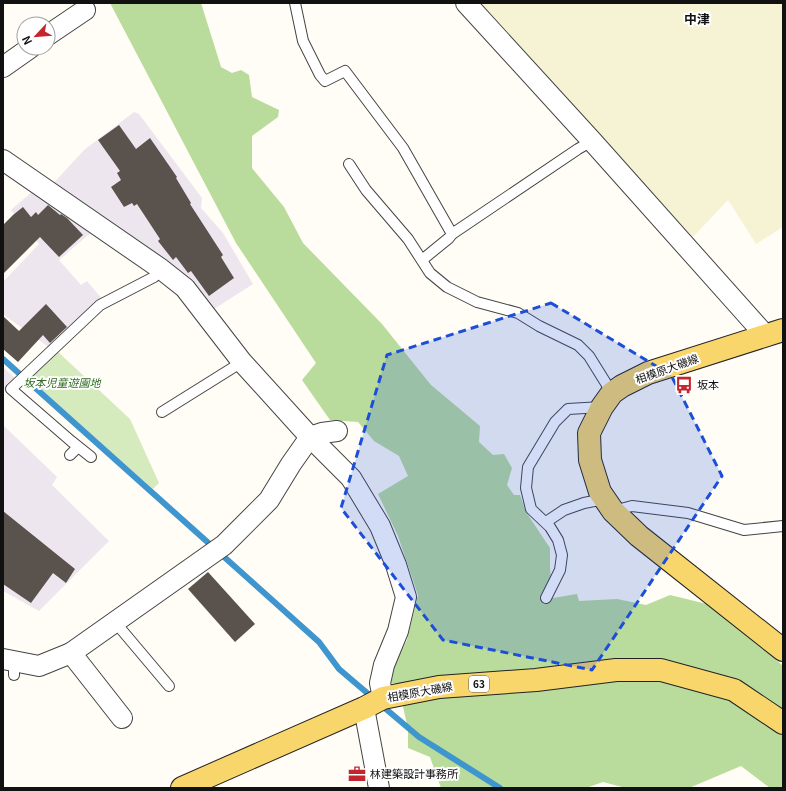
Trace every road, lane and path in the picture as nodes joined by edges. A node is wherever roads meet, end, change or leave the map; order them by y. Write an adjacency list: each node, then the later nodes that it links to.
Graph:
1 (295, 3): 10 (lane)
2 (466, 3): 7 (street)
3 (85, 10): 4 (street)
4 (56, 30)
5 (19, 56): 6 (street)
6 (3, 67)
7 (592, 141): 10 (lane); 13 (street)
8 (3, 160): 12 (street)
9 (349, 164): 11 (lane)
10 (452, 234): 11 (lane)
11 (422, 260): 15 (lane)
12 (161, 269): 14 (street); 19 (lane)
13 (775, 333): 15 (main road, 相模原大磯線)
14 (242, 362): 16 (lane); 18 (street)
15 (607, 400): 22 (main road); 23 (lane)
16 (162, 412)
17 (337, 431): 18 (street)
18 (310, 437): 26 (street); 31 (street)
19 (78, 447): 20 (lane); 21 (lane)
20 (70, 455)
21 (91, 457)
22 (609, 505): 23 (lane); 24 (lane); 27 (main road)
23 (546, 522): 25 (lane)
24 (783, 526)
25 (546, 598)
26 (115, 622): 28 (street); 30 (lane)
27 (783, 650)
28 (71, 653): 29 (street); 33 (street)
29 (10, 665)
30 (169, 686)
31 (383, 698): 32 (main road, 相模原大磯線 / 63); 34 (main road, 相模原大磯線 / 63)
32 (364, 708): 35 (main road, 相模原大磯線 / 63); 36 (street)
33 (122, 718)
34 (783, 723)
35 (182, 788)
36 (379, 788)

